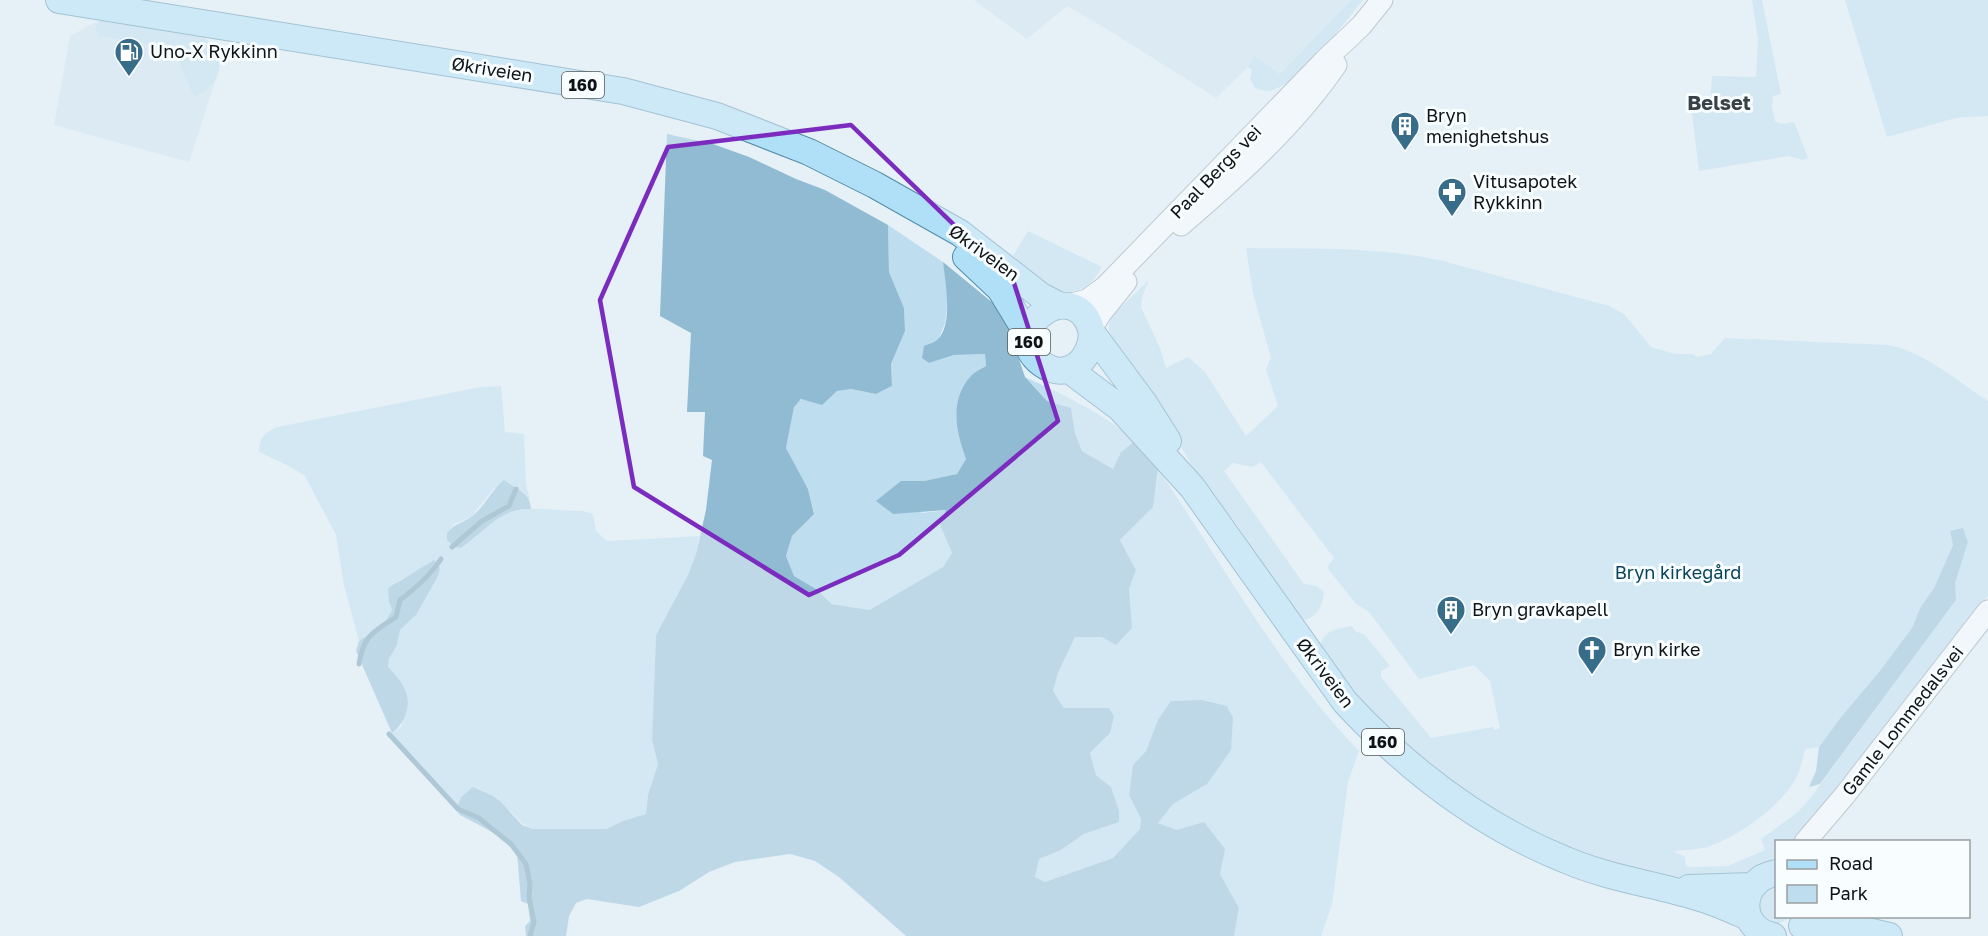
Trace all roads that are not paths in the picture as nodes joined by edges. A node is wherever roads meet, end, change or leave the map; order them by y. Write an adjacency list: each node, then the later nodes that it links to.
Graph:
1 (60, 0): 4 (main road, Økriveien / 160)
2 (1382, 0): 3 (street, Paal Bergs vei)
3 (1361, 26): 5 (street, Paal Bergs vei); 6 (street, Paal Bergs vei)
4 (905, 203): 5 (main road, Økriveien / 160); 7 (main road, Økriveien / 160)
5 (1062, 306): 6 (main road, 160); 7 (main road, 160)
6 (1092, 331): 8 (main road, 160); 9 (main road, Økriveien / 160)
7 (1028, 335): 8 (main road, 160)
8 (1068, 369): 9 (main road, Økriveien / 160)
9 (1192, 488): 16 (main road, Økriveien / 160)
10 (1988, 611): 11 (street, Gamle Lommedalsvei)
11 (1840, 803): 12 (street, Gamle Lommedalsvei); 13 (street, Gamle Lommedalsvei)
12 (1807, 840)
13 (1824, 840)
14 (1775, 872): 15 (main road, 160)
15 (1752, 886): 16 (main road, Økriveien / 160); 19 (main road, 160)
16 (1662, 888): 19 (main road, Økriveien / 160)
17 (1860, 918): 21 (main road)
18 (1798, 926): 20 (main road)
19 (1759, 931)
20 (1889, 936)
21 (1896, 936)

